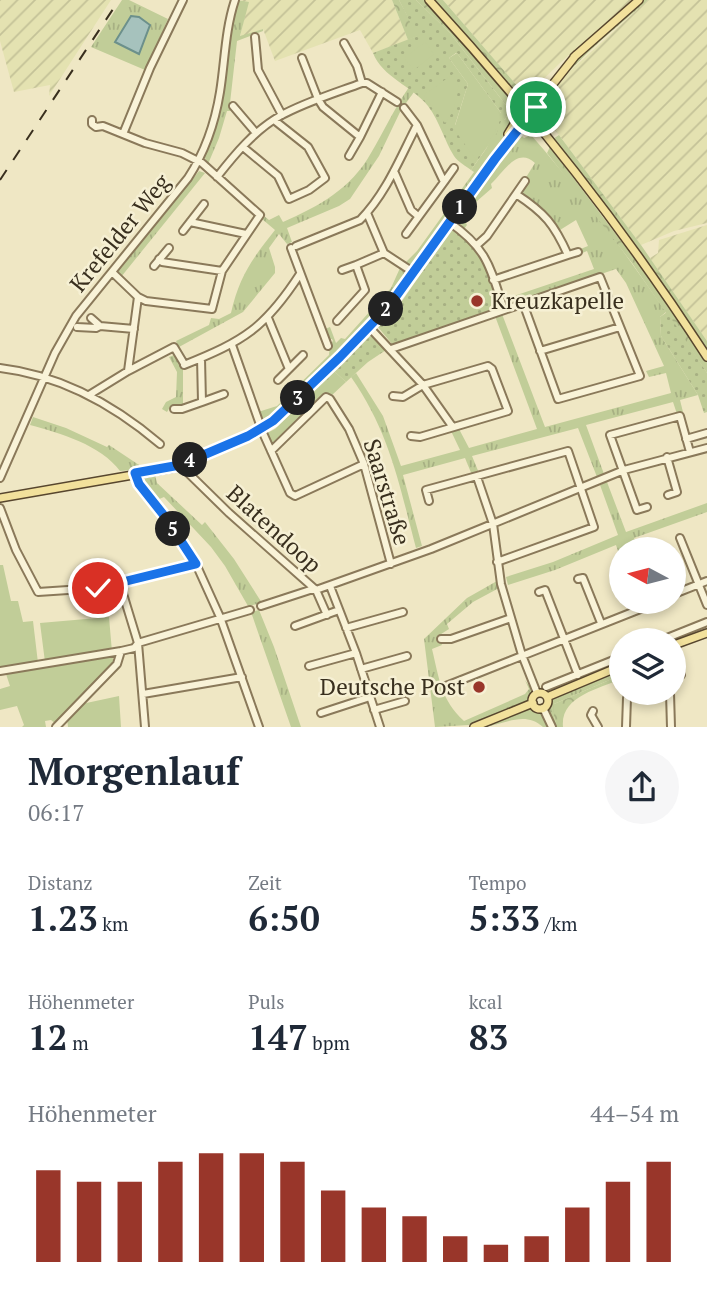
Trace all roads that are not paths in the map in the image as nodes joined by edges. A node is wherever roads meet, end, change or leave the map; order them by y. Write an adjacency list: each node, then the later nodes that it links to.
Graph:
1 (183, 0): 25 (street)
2 (235, 0): 30 (street, Krefelder Weg)
3 (429, 0): 11 (main road)
4 (639, 0): 7 (main road)
5 (256, 37): 18 (street)
6 (344, 43): 9 (street)
7 (576, 55): 13 (main road); 17 (main road)
8 (302, 58): 12 (street)
9 (362, 83): 10 (street); 12 (street)
10 (382, 92): 14 (street); 26 (street)
11 (515, 98): 17 (main road); 20 (main road)
12 (318, 99): 18 (street); 26 (street)
13 (541, 99): 17 (main road); 23 (main road)
14 (397, 102)
15 (233, 106): 24 (street)
16 (404, 108): 21 (street)
17 (527, 112): 20 (main road); 23 (main road); 29 (main road)
18 (282, 115): 19 (street)
19 (274, 120): 24 (street); 27 (street)
20 (514, 123): 29 (main road)
21 (417, 125): 32 (street); 35 (street)
22 (103, 126): 25 (street)
23 (542, 130): 73 (main road)
24 (256, 133): 27 (street)
25 (123, 134): 30 (street)
26 (360, 137): 28 (street)
27 (243, 147): 33 (street)
28 (349, 156)
29 (495, 159): 41 (main road)
30 (198, 161): 33 (street); 53 (street, Krefelder Weg)
31 (454, 167): 35 (street)
32 (394, 171): 38 (street); 39 (street)
33 (217, 177): 43 (street)
34 (525, 181): 36 (street)
35 (443, 182): 39 (street)
36 (516, 194): 45 (street); 49 (street)
37 (204, 204): 40 (street)
38 (368, 213): 48 (street); 55 (street)
39 (418, 216): 44 (street)
40 (192, 219): 42 (street); 43 (street)
41 (449, 222): 45 (street); 54 (main road)
42 (183, 231)
43 (246, 234): 51 (street)
44 (406, 234)
45 (477, 245): 56 (street)
46 (169, 248): 51 (street)
47 (578, 252): 49 (street)
48 (384, 253): 50 (street); 54 (street)
49 (568, 255): 56 (street)
50 (356, 265): 52 (street); 62 (street)
51 (222, 271): 57 (street)
52 (342, 271)
53 (112, 272): 57 (street); 78 (street, Krefelder Weg)
54 (413, 272): 65 (main road)
55 (300, 274): 61 (street); 69 (street)
56 (493, 280): 59 (street)
57 (138, 297): 67 (street)
58 (523, 303): 59 (street); 66 (street); 71 (street)
59 (504, 310): 70 (street)
60 (91, 317): 63 (street)
61 (268, 318): 68 (street); 76 (street)
62 (337, 321)
63 (100, 326): 64 (street); 67 (street)
64 (77, 327)
65 (369, 327): 70 (street); 87 (main road)
66 (620, 327): 71 (street); 71 (street)
67 (134, 329): 77 (street)
68 (232, 345): 74 (street); 87 (street)
69 (328, 346)
70 (391, 349): 80 (street)
71 (540, 351)
72 (303, 355): 76 (street)
73 (707, 357)
74 (201, 358): 77 (street); 84 (street)
75 (0, 368): 78 (street)
76 (289, 369): 79 (street)
77 (128, 371): 82 (street)
78 (44, 376): 82 (street); 101 (street, Krefelder Weg)
79 (278, 380)
80 (423, 385): 83 (street); 86 (street); 86 (street)
81 (223, 394): 84 (street)
82 (89, 395): 91 (street)
83 (393, 396)
84 (202, 402): 85 (street)
85 (174, 409)
86 (452, 426): 89 (street)
87 (262, 428): 93 (street); 97 (main road)
88 (707, 433): 90 (street)
89 (411, 436)
90 (686, 439): 94 (street); 98 (street)
91 (160, 444)
92 (707, 448): 94 (street)
93 (271, 452): 96 (street); 96 (street, Saarstraße)
94 (690, 452): 95 (street)
95 (667, 457): 98 (street); 103 (street)
96 (364, 464): 112 (street, Saarstraße)
97 (180, 465): 99 (main road); 119 (street, Blatendoop)
98 (624, 470): 102 (street); 106 (street)
99 (135, 473): 104 (main road); 111 (street)
100 (477, 477): 102 (street); 105 (street); 108 (street)
101 (0, 478)
102 (580, 487): 108 (street); 110 (street)
103 (668, 495)
104 (0, 498)
105 (429, 501)
106 (647, 507)
107 (0, 508): 115 (street)
108 (493, 524): 110 (street); 112 (street)
109 (686, 553): 116 (street)
110 (497, 562): 129 (street)
111 (196, 564): 115 (street); 128 (street)
112 (391, 564): 117 (street)
113 (578, 579): 131 (street)
114 (707, 581): 116 (street)
115 (120, 584): 139 (street)
116 (699, 584): 118 (street); 121 (street)
117 (330, 586): 119 (street); 124 (street, Blatendoop)
118 (686, 589)
119 (316, 590): 122 (street); 127 (street, Blatendoop)
120 (539, 592): 136 (street)
121 (707, 605)
122 (261, 606)
123 (250, 610): 128 (street)
124 (340, 610): 127 (street); 133 (street, Blatendoop)
125 (403, 612): 133 (street)
126 (620, 614): 131 (street)
127 (327, 615): 132 (street)
128 (220, 617): 139 (street); 150 (street)
129 (511, 618): 137 (street); 142 (street)
130 (707, 622): 134 (street)
131 (601, 623): 136 (street)
132 (295, 626)
133 (346, 628): 141 (street, Blatendoop)
134 (686, 630)
135 (707, 633): 138 (main road)
136 (563, 638): 142 (street); 149 (street)
137 (441, 639)
138 (686, 641)
139 (138, 643): 140 (street); 154 (street)
140 (121, 651): 147 (street); 165 (street)
141 (356, 653): 145 (street); 146 (street, Blatendoop)
142 (522, 655): 151 (street); 153 (street)
143 (407, 656): 146 (street)
144 (609, 662): 149 (street)
145 (309, 666)
146 (361, 669): 155 (street, Blatendoop)
147 (0, 671)
148 (609, 671): 156 (main road)
149 (578, 675): 152 (street)
150 (242, 677): 154 (street); 167 (street)
151 (446, 686)
152 (546, 687)
153 (537, 693): 156 (main road); 158 (main road)
154 (143, 694): 166 (street)
155 (370, 697): 162 (street, Blatendoop); 164 (street)
156 (547, 697): 161 (main road)
157 (405, 701): 162 (street)
158 (533, 704): 161 (main road); 169 (main road)
159 (627, 705): 172 (street)
160 (670, 705): 173 (street)
161 (543, 708): 170 (street)
162 (374, 710): 168 (street, Blatendoop)
163 (593, 711): 171 (street)
164 (321, 713)
165 (56, 727)
166 (145, 727)
167 (259, 727)
168 (380, 727)
169 (474, 727)
170 (552, 727)
171 (598, 727)
172 (626, 727)
173 (671, 727)

